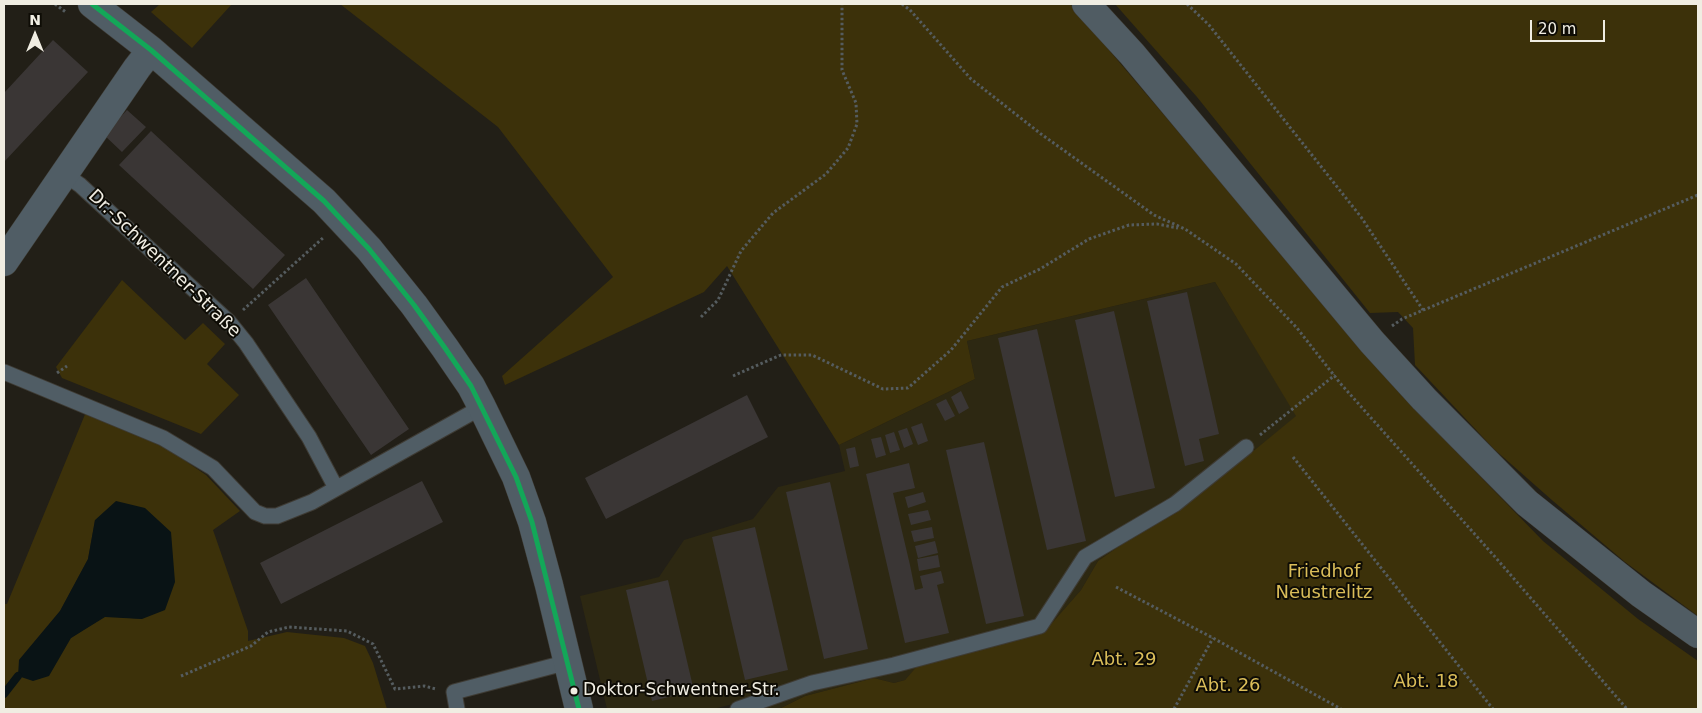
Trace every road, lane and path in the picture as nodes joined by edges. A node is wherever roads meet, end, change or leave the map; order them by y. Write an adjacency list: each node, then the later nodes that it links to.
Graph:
1 (92, 4): 6 (street)
2 (842, 4): 13 (path)
3 (902, 4): 10 (path)
4 (1086, 4): 26 (main road)
5 (1187, 4): 12 (path)
6 (151, 50): 7 (street); 9 (street)
7 (64, 174): 11 (street); 15 (lane, Dr.-Schwentner-Straße)
8 (1698, 195): 12 (path)
9 (343, 220): 15 (path); 21 (street)
10 (1185, 229): 19 (path); 20 (path)
11 (4, 262)
12 (1423, 310): 14 (path)
13 (701, 317)
14 (1402, 319)
15 (230, 322): 24 (lane, Dr.-Schwentner-Straße)
16 (67, 366): 18 (path)
17 (4, 372): 24 (lane)
18 (58, 372)
19 (733, 376)
20 (1335, 376): 22 (path); 37 (path)
21 (482, 407): 24 (lane); 28 (street)
22 (1246, 447): 33 (lane)
23 (1293, 457): 36 (path)
24 (336, 488)
25 (1116, 587): 27 (path)
26 (1698, 634)
27 (1213, 638): 34 (path); 35 (path)
28 (568, 662): 30 (lane); 32 (street)
29 (181, 676): 30 (path)
30 (454, 692): 31 (lane)
31 (457, 709)
32 (579, 709)
33 (738, 709)
34 (1174, 709)
35 (1341, 709)
36 (1493, 709)
37 (1627, 709)

